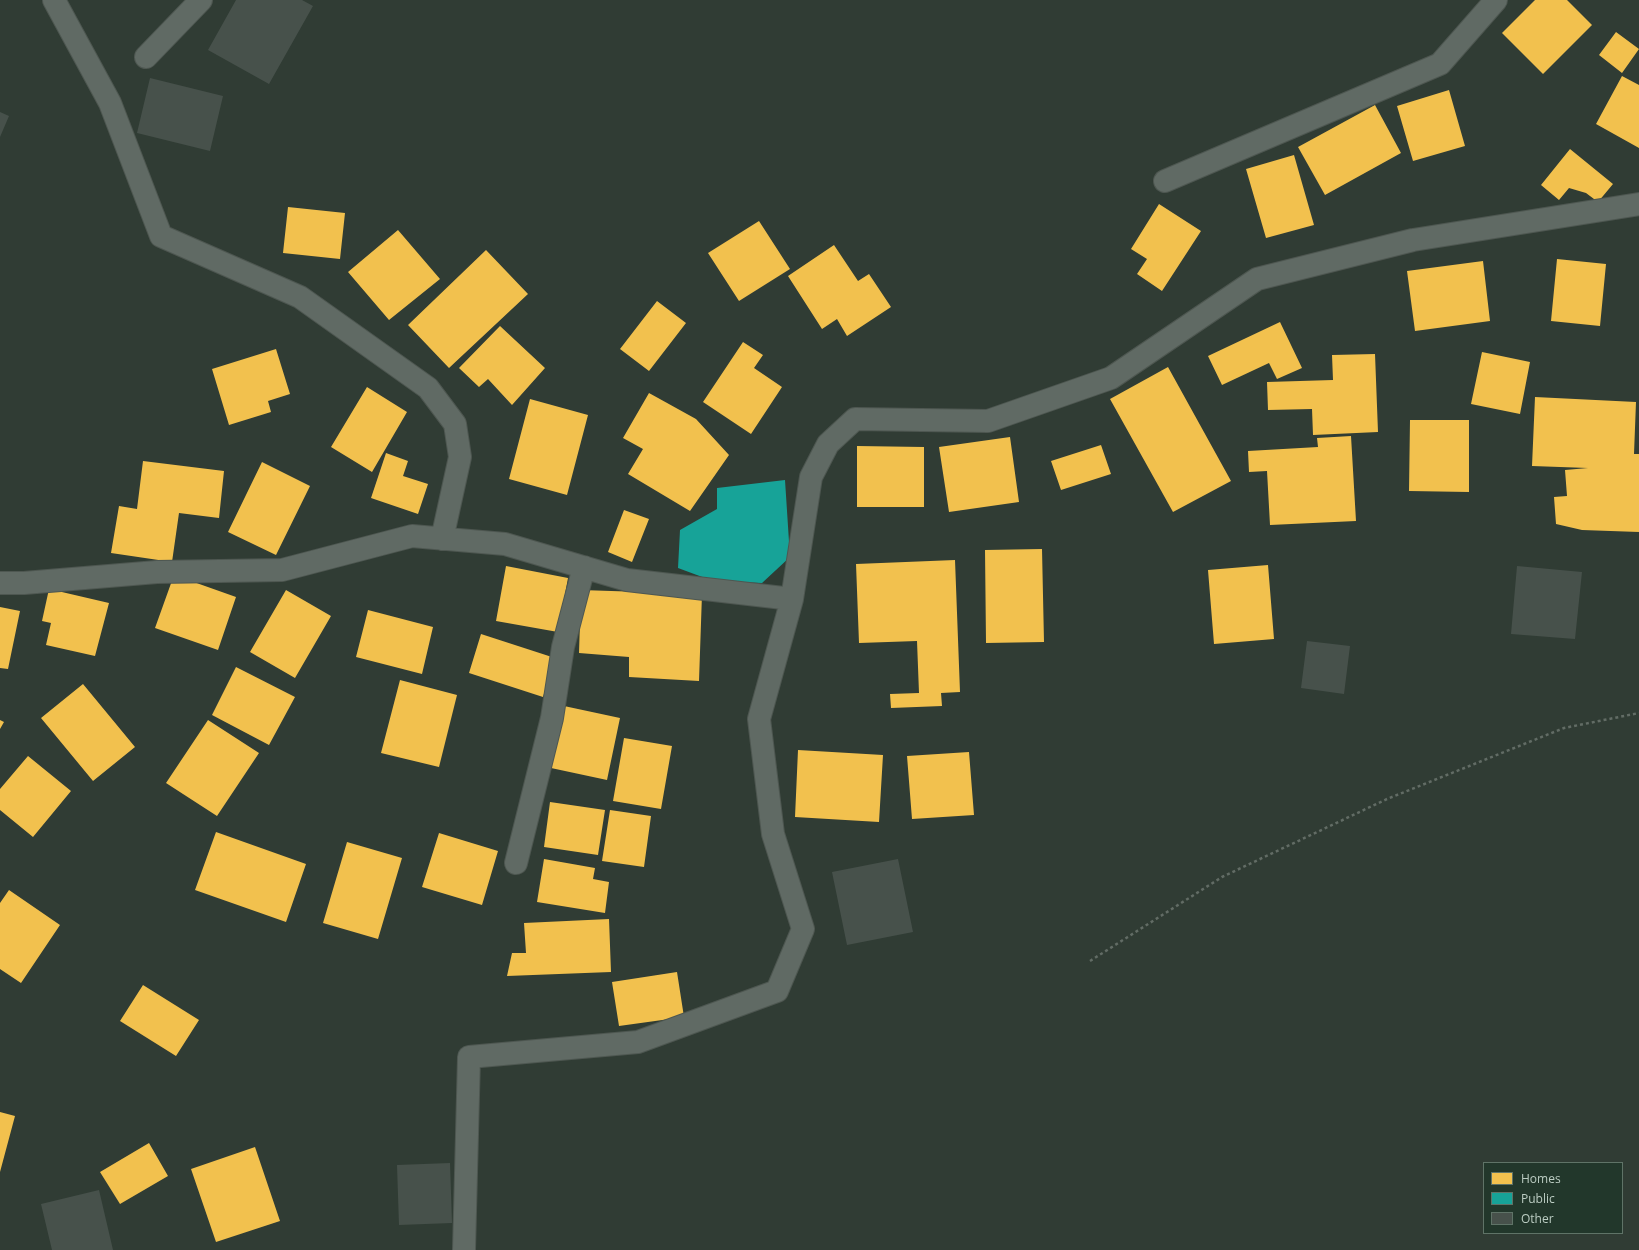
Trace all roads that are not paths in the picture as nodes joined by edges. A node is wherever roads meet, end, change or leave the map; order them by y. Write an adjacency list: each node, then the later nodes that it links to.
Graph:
1 (54, 0): 7 (street)
2 (201, 0): 4 (street)
3 (1496, 0): 5 (street)
4 (146, 57)
5 (1165, 181)
6 (1639, 204): 10 (street)
7 (442, 539): 8 (street); 9 (street)
8 (584, 567): 10 (street); 11 (street)
9 (0, 583)
10 (792, 599): 12 (street)
11 (516, 863)
12 (464, 1250)

